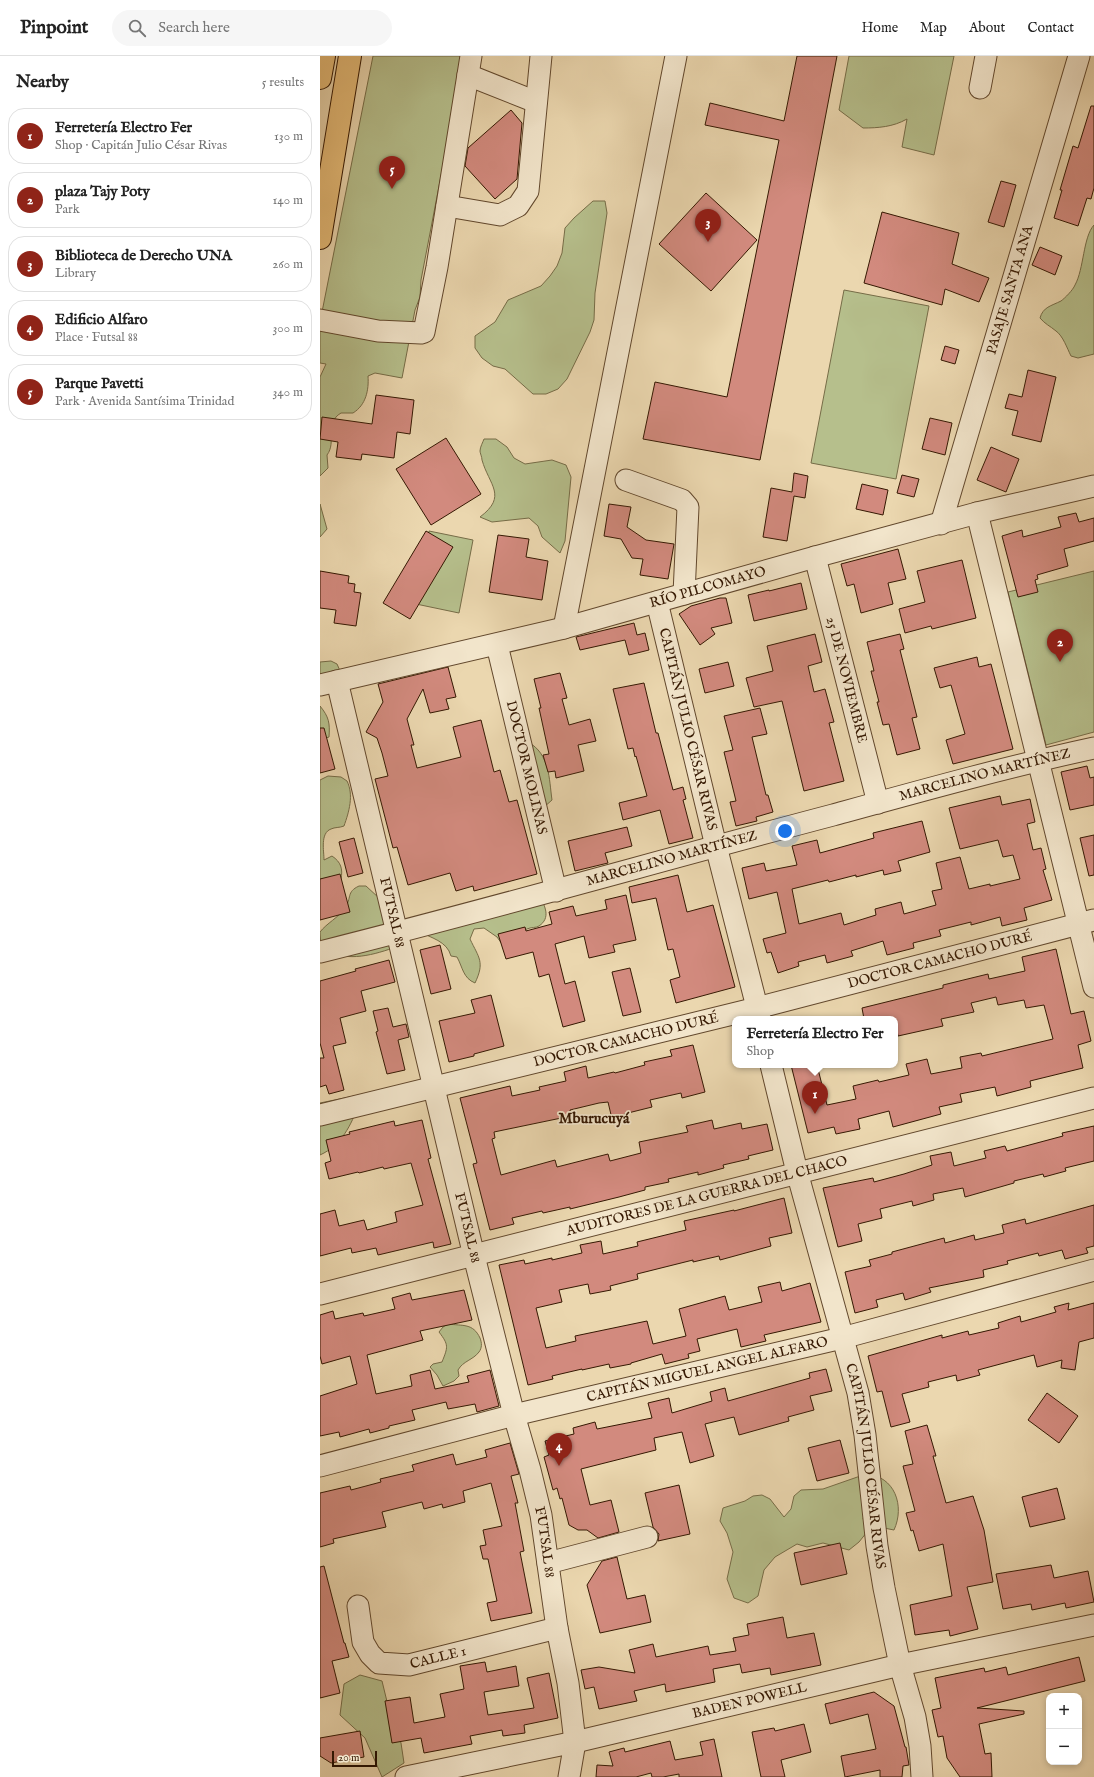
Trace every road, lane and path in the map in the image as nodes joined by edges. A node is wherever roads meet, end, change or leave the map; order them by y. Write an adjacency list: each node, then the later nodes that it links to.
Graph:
1 (324, 56): 8 (main road)
2 (350, 56): 12 (main road)
3 (541, 56): 10 (street)
4 (676, 56): 21 (street)
5 (986, 56): 9 (street)
6 (1079, 56): 17 (street, PASAJE SANTA ANA)
7 (470, 66): 10 (street); 11 (street)
8 (320, 78)
9 (980, 88)
10 (536, 102): 11 (street)
11 (447, 206): 13 (street)
12 (320, 238)
13 (320, 320)
14 (626, 480): 19 (street)
15 (1094, 486): 16 (street, RÍO PILCOMAYO)
16 (977, 513): 17 (street, RÍO PILCOMAYO); 25 (street)
17 (941, 524): 18 (street, RÍO PILCOMAYO)
18 (815, 557): 19 (street, RÍO PILCOMAYO); 26 (street, 25 DE NOVIEMBRE)
19 (684, 594): 20 (street, RÍO PILCOMAYO)
20 (657, 602): 21 (street, RÍO PILCOMAYO); 27 (street, CAPITÁN JULIO CÉSAR RIVAS)
21 (564, 628): 22 (street, RÍO PILCOMAYO)
22 (497, 645): 23 (street, RÍO PILCOMAYO); 28 (street, DOCTOR MOLINAS)
23 (328, 684): 30 (street, FUTSAL 88)
24 (1094, 748): 25 (street, MARCELINO MARTÍNEZ)
25 (1038, 760): 26 (street, MARCELINO MARTÍNEZ); 29 (street)
26 (878, 803): 27 (street, MARCELINO MARTÍNEZ)
27 (716, 846): 28 (street, MARCELINO MARTÍNEZ); 33 (street, CAPITÁN JULIO CÉSAR RIVAS)
28 (556, 891): 30 (street, MARCELINO MARTÍNEZ)
29 (1086, 922): 32 (street); 33 (street, DOCTOR CAMACHO DURÉ)
30 (398, 932): 31 (street, MARCELINO MARTÍNEZ); 37 (street, FUTSAL 88)
31 (320, 952)
32 (1094, 987)
33 (758, 1013): 34 (street, DOCTOR CAMACHO DURÉ)
34 (745, 1016)
35 (732, 1019): 37 (street, DOCTOR CAMACHO DURÉ)
36 (772, 1068): 40 (street, CAPITÁN JULIO CÉSAR RIVAS)
37 (434, 1087): 39 (street, DOCTOR CAMACHO DURÉ); 41 (street, FUTSAL 88)
38 (1094, 1098): 40 (street, AUDITORES DE LA GUERRA DEL CHACO)
39 (320, 1115)
40 (797, 1172): 41 (street, AUDITORES DE LA GUERRA DEL CHACO); 44 (street, CAPITÁN JULIO CÉSAR RIVAS)
41 (474, 1256): 43 (street, AUDITORES DE LA GUERRA DEL CHACO); 45 (street, FUTSAL 88)
42 (1094, 1270): 44 (street, CAPITÁN MIGUEL ANGEL ALFARO)
43 (320, 1294)
44 (842, 1338): 45 (street, CAPITÁN MIGUEL ANGEL ALFARO); 52 (street, CAPITÁN JULIO CÉSAR RIVAS)
45 (514, 1415): 46 (street, CAPITÁN MIGUEL ANGEL ALFARO); 48 (street, FUTSAL 88)
46 (320, 1466)
47 (648, 1537): 48 (street)
48 (548, 1563): 51 (street, FUTSAL 88)
49 (358, 1606): 51 (street, CALLE 1)
50 (1094, 1625): 52 (street, BADEN POWELL)
51 (557, 1628): 53 (street, FUTSAL 88)
52 (900, 1665): 53 (street, BADEN POWELL); 56 (street, CAPITÁN JULIO CÉSAR RIVAS)
53 (575, 1742): 54 (street, BADEN POWELL); 55 (street, FUTSAL 88)
54 (406, 1777)
55 (569, 1777)
56 (922, 1777)

